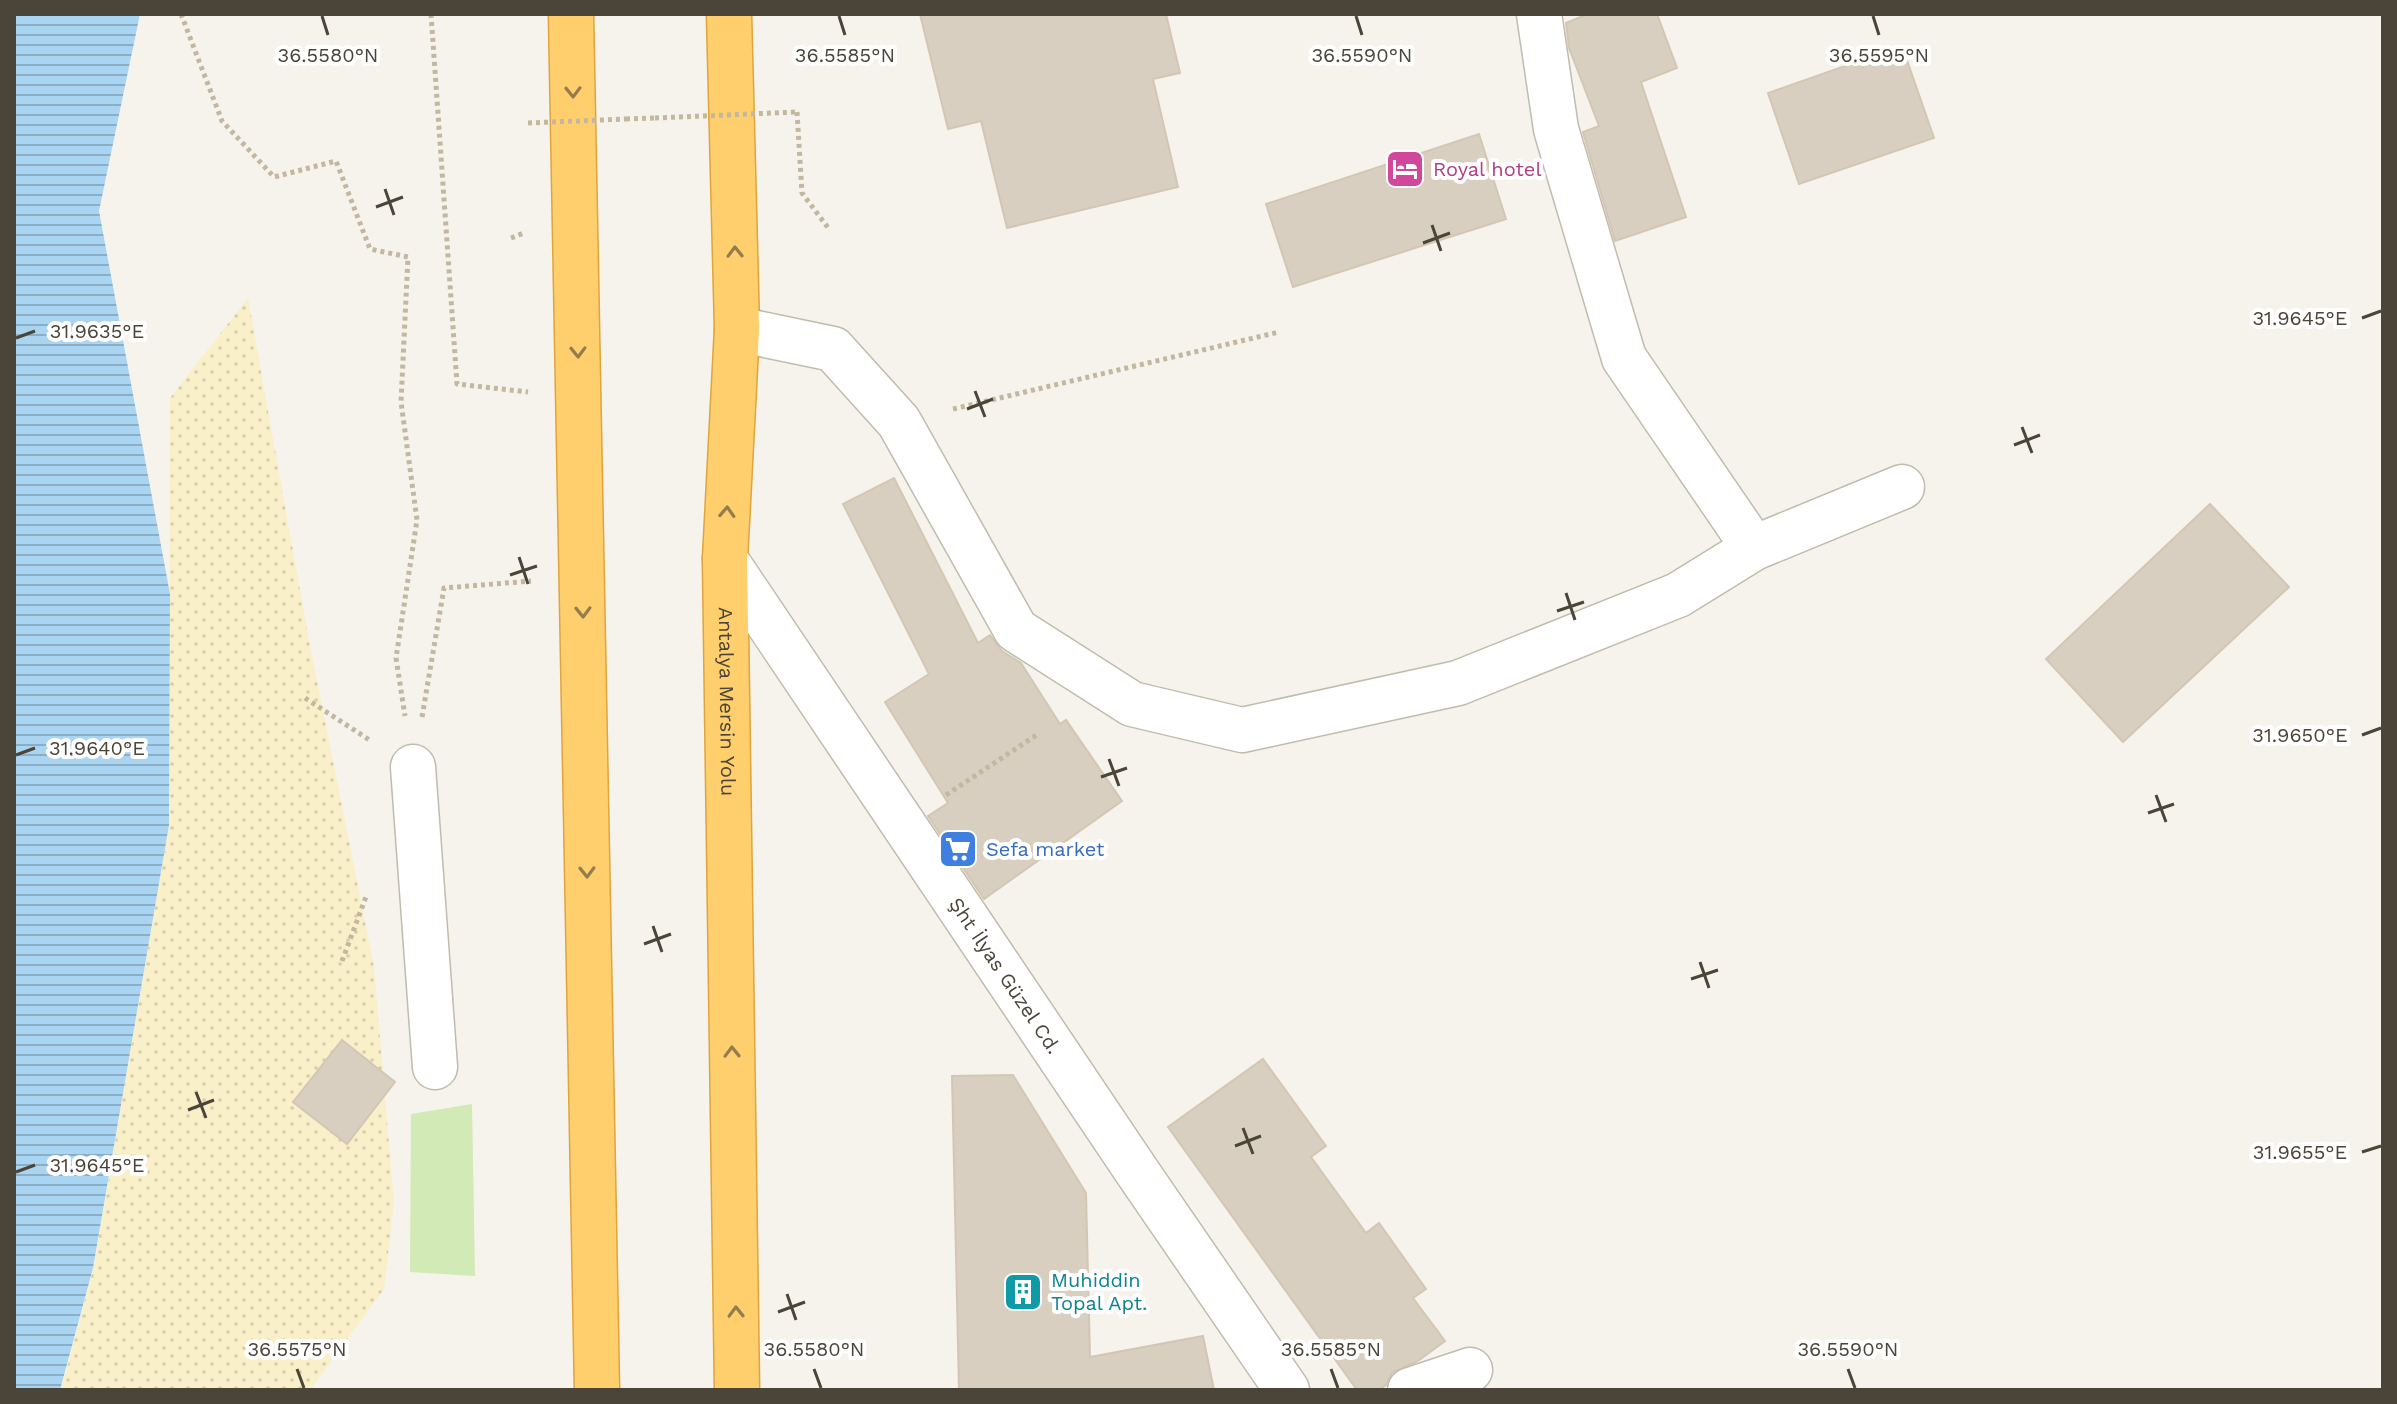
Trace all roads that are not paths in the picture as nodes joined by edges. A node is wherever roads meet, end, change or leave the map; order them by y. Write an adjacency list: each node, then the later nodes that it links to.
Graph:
1 (571, 14): 11 (highway, one-way to 11)
2 (729, 14): 4 (highway, Antalya Mersin Yolu, one-way to 2)
3 (1539, 14): 6 (street)
4 (737, 329): 6 (street); 7 (highway, Antalya Mersin Yolu, one-way to 4)
5 (1902, 487): 6 (street)
6 (1754, 548)
7 (725, 559): 12 (highway, Antalya Mersin Yolu, one-way to 7); 13 (street, Şht İlyas Güzel Cd.)
8 (413, 767): 9 (street)
9 (435, 1067)
10 (1470, 1370): 14 (street)
11 (597, 1390)
12 (737, 1390)
13 (1287, 1390)
14 (1410, 1390)

